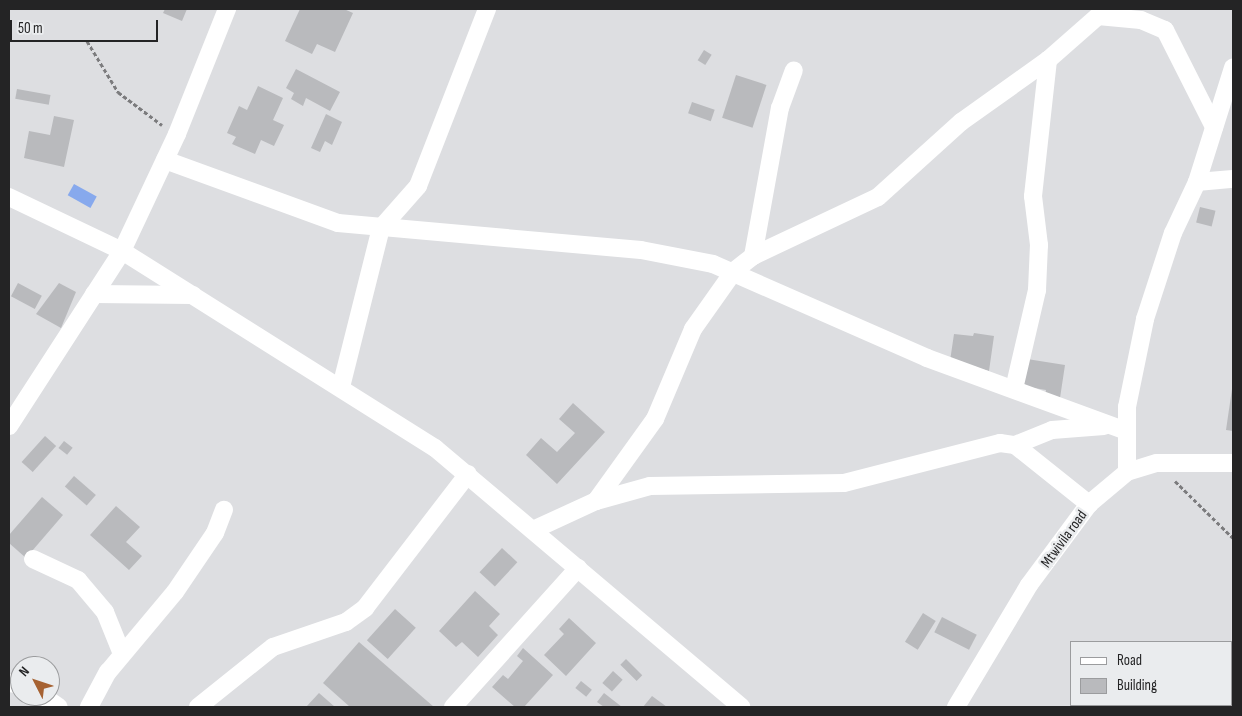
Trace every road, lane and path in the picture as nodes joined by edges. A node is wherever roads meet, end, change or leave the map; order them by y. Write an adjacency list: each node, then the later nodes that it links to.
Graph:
1 (227, 9): 8 (street)
2 (487, 9): 13 (street)
3 (87, 41): 8 (path)
4 (1048, 60): 7 (street); 15 (street); 20 (street)
5 (1233, 68): 7 (street)
6 (794, 70): 15 (street)
7 (1214, 127): 11 (street)
8 (177, 134): 9 (street)
9 (165, 160): 13 (street); 14 (street)
10 (1233, 179): 11 (street)
11 (1197, 182): 22 (street)
12 (9, 197): 14 (street)
13 (381, 228): 16 (street); 19 (street)
14 (122, 251): 17 (street); 18 (street)
15 (753, 256): 16 (street)
16 (734, 271): 20 (street); 28 (street)
17 (94, 294): 18 (street); 21 (street)
18 (193, 295): 19 (street)
19 (341, 387): 27 (street)
20 (1014, 389): 22 (street)
21 (9, 426)
22 (1120, 428): 23 (street); 26 (street)
23 (1015, 445): 28 (street); 29 (street)
24 (1233, 463): 25 (street, Mtwivila road)
25 (1157, 464): 26 (street, Mtwivila road); 32 (path)
26 (1127, 472): 29 (street, Mtwivila road)
27 (468, 474): 31 (street); 37 (street)
28 (596, 501): 31 (street)
29 (1089, 504): 40 (street, Mtwivila road)
30 (224, 510): 35 (street)
31 (533, 530): 34 (street)
32 (1233, 538)
33 (33, 559): 35 (street)
34 (578, 568): 38 (street); 39 (street)
35 (122, 654): 36 (street)
36 (89, 707)
37 (198, 707)
38 (453, 707)
39 (741, 707)
40 (956, 707)

